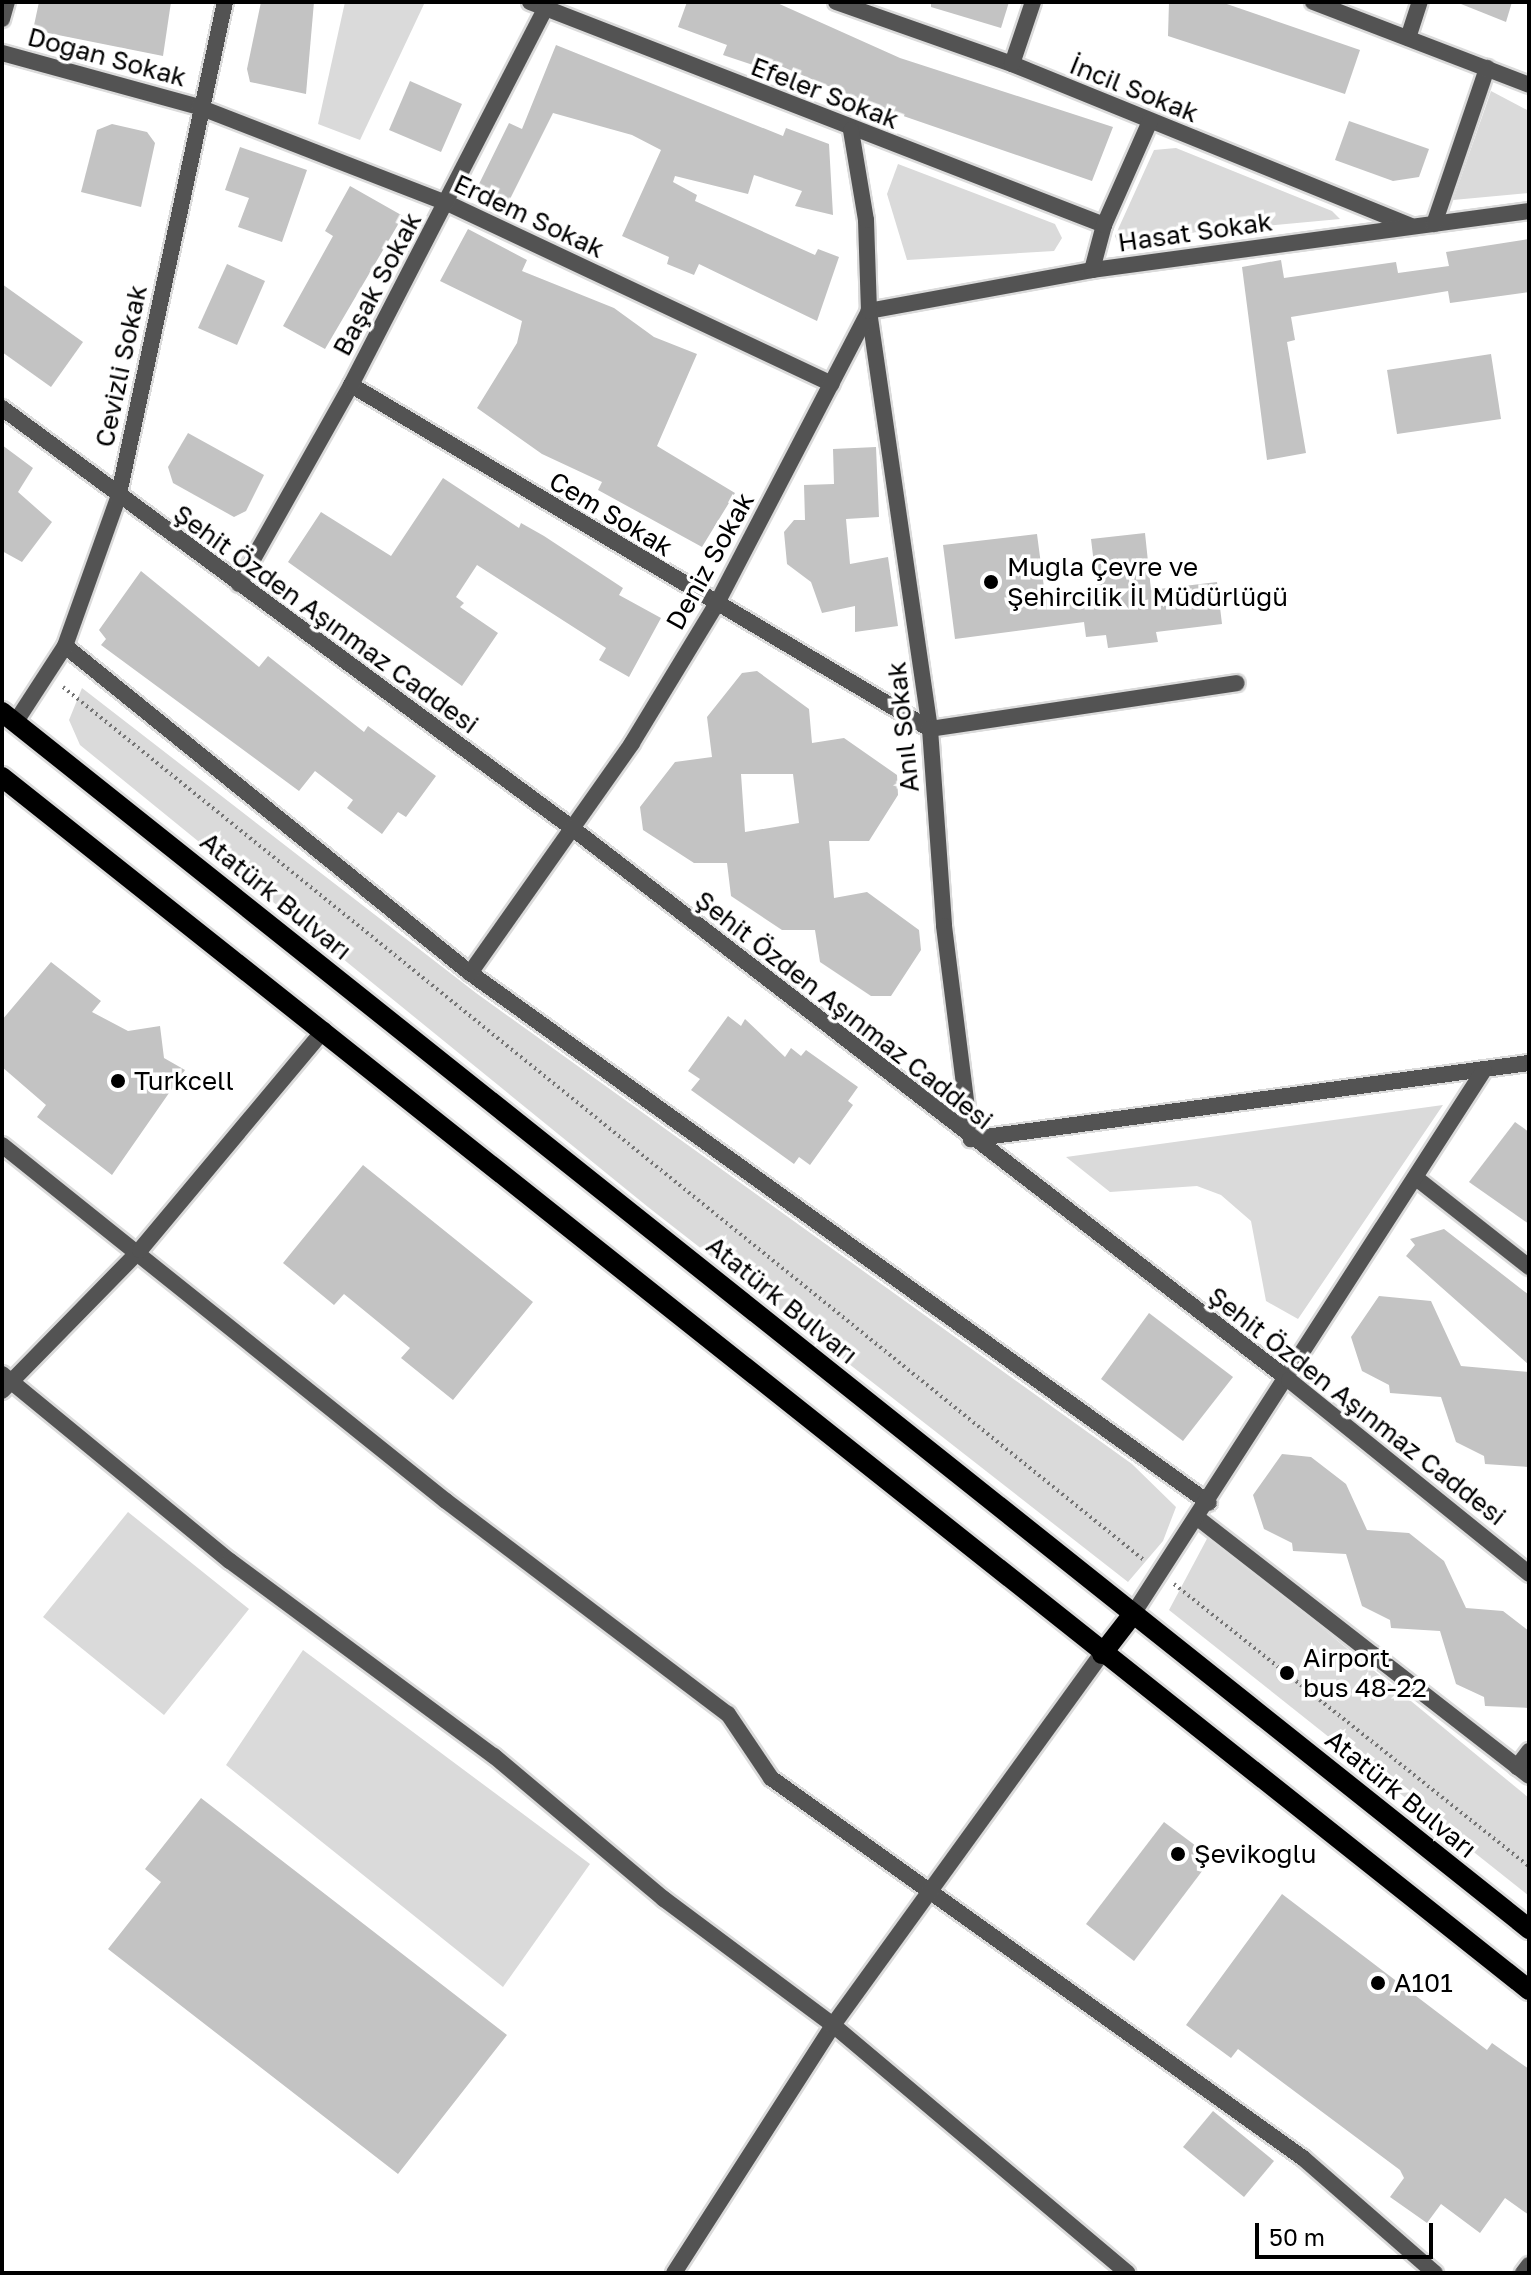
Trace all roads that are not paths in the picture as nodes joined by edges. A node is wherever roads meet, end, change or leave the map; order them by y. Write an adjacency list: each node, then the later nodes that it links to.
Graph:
1 (7, 2): 9 (street)
2 (225, 2): 15 (street, Cevizli Sokak)
3 (530, 2): 8 (street, Efeler Sokak)
4 (836, 2): 12 (street, İncil Sokak)
5 (1033, 2): 12 (street)
6 (1313, 2): 10 (street)
7 (1420, 2): 10 (street)
8 (548, 5): 17 (street, Efeler Sokak); 18 (street, Başak Sokak)
9 (2, 19)
10 (1408, 38): 13 (street)
11 (2, 53): 15 (street, Doğan Sokak)
12 (1012, 64): 16 (street, İncil Sokak)
13 (1487, 68): 14 (street); 20 (street)
14 (1529, 85)
15 (199, 107): 18 (street, Erdem Sokak); 28 (street, Cevizli Sokak)
16 (1150, 121): 21 (street); 22 (street, İncil Sokak)
17 (851, 130): 21 (street, Efeler Sokak); 24 (street, Deniz Sokak)
18 (447, 203): 25 (street, Erdem Sokak); 26 (street, Başak Sokak)
19 (1529, 211): 20 (street, Hasat Sokak)
20 (1434, 224): 22 (street, Hasat Sokak)
21 (1104, 225): 23 (street)
22 (1412, 227): 23 (street, Hasat Sokak)
23 (1092, 270): 24 (street, Hasat Sokak)
24 (869, 311): 25 (street, Deniz Sokak); 34 (street, Anıl Sokak)
25 (831, 384): 30 (street, Deniz Sokak)
26 (351, 385): 29 (street, Başak Sokak); 30 (street, Cem Sokak)
27 (2, 408): 28 (street, Şehit Özden Aşınmaz Caddesi)
28 (118, 498): 29 (street, Şehit Özden Aşınmaz Caddesi); 31 (street, Cevizli Sokak)
29 (239, 584): 36 (street, Şehit Özden Aşınmaz Caddesi)
30 (716, 605): 34 (street, Cem Sokak); 36 (street, Deniz Sokak)
31 (65, 646): 33 (street, Cevizli Sokak); 37 (street)
32 (1237, 683): 34 (street)
33 (6, 724): 51 (main road, Atatürk Bulvarı)
34 (930, 729): 41 (street, Anıl Sokak)
35 (2, 777): 38 (main road)
36 (572, 828): 37 (street, Deniz Sokak); 41 (street, Şehit Özden Aşınmaz Caddesi)
37 (470, 973): 48 (street)
38 (324, 1030): 44 (street); 52 (main road)
39 (1529, 1063): 40 (street)
40 (1484, 1070): 41 (street); 43 (street)
41 (971, 1139): 46 (street, Şehit Özden Aşınmaz Caddesi)
42 (2, 1145): 44 (street)
43 (1416, 1178): 45 (street); 46 (street)
44 (140, 1250): 47 (street); 55 (street)
45 (1529, 1267)
46 (1289, 1380): 48 (street); 50 (street, Şehit Özden Aşınmaz Caddesi)
47 (5, 1382): 58 (street)
48 (1209, 1503): 49 (street)
49 (1199, 1519): 51 (street); 54 (street)
50 (1529, 1574)
51 (1133, 1614): 52 (main road); 56 (main road, Atatürk Bulvarı)
52 (1102, 1654): 55 (street); 57 (main road)
53 (1529, 1751): 54 (street)
54 (1523, 1772)
55 (931, 1888): 58 (street); 62 (street)
56 (1529, 1929)
57 (1529, 1990)
58 (833, 2025): 60 (street); 61 (street)
59 (1529, 2265): 63 (street)
60 (674, 2273)
61 (1127, 2273)
62 (1435, 2273)
63 (1523, 2273)

